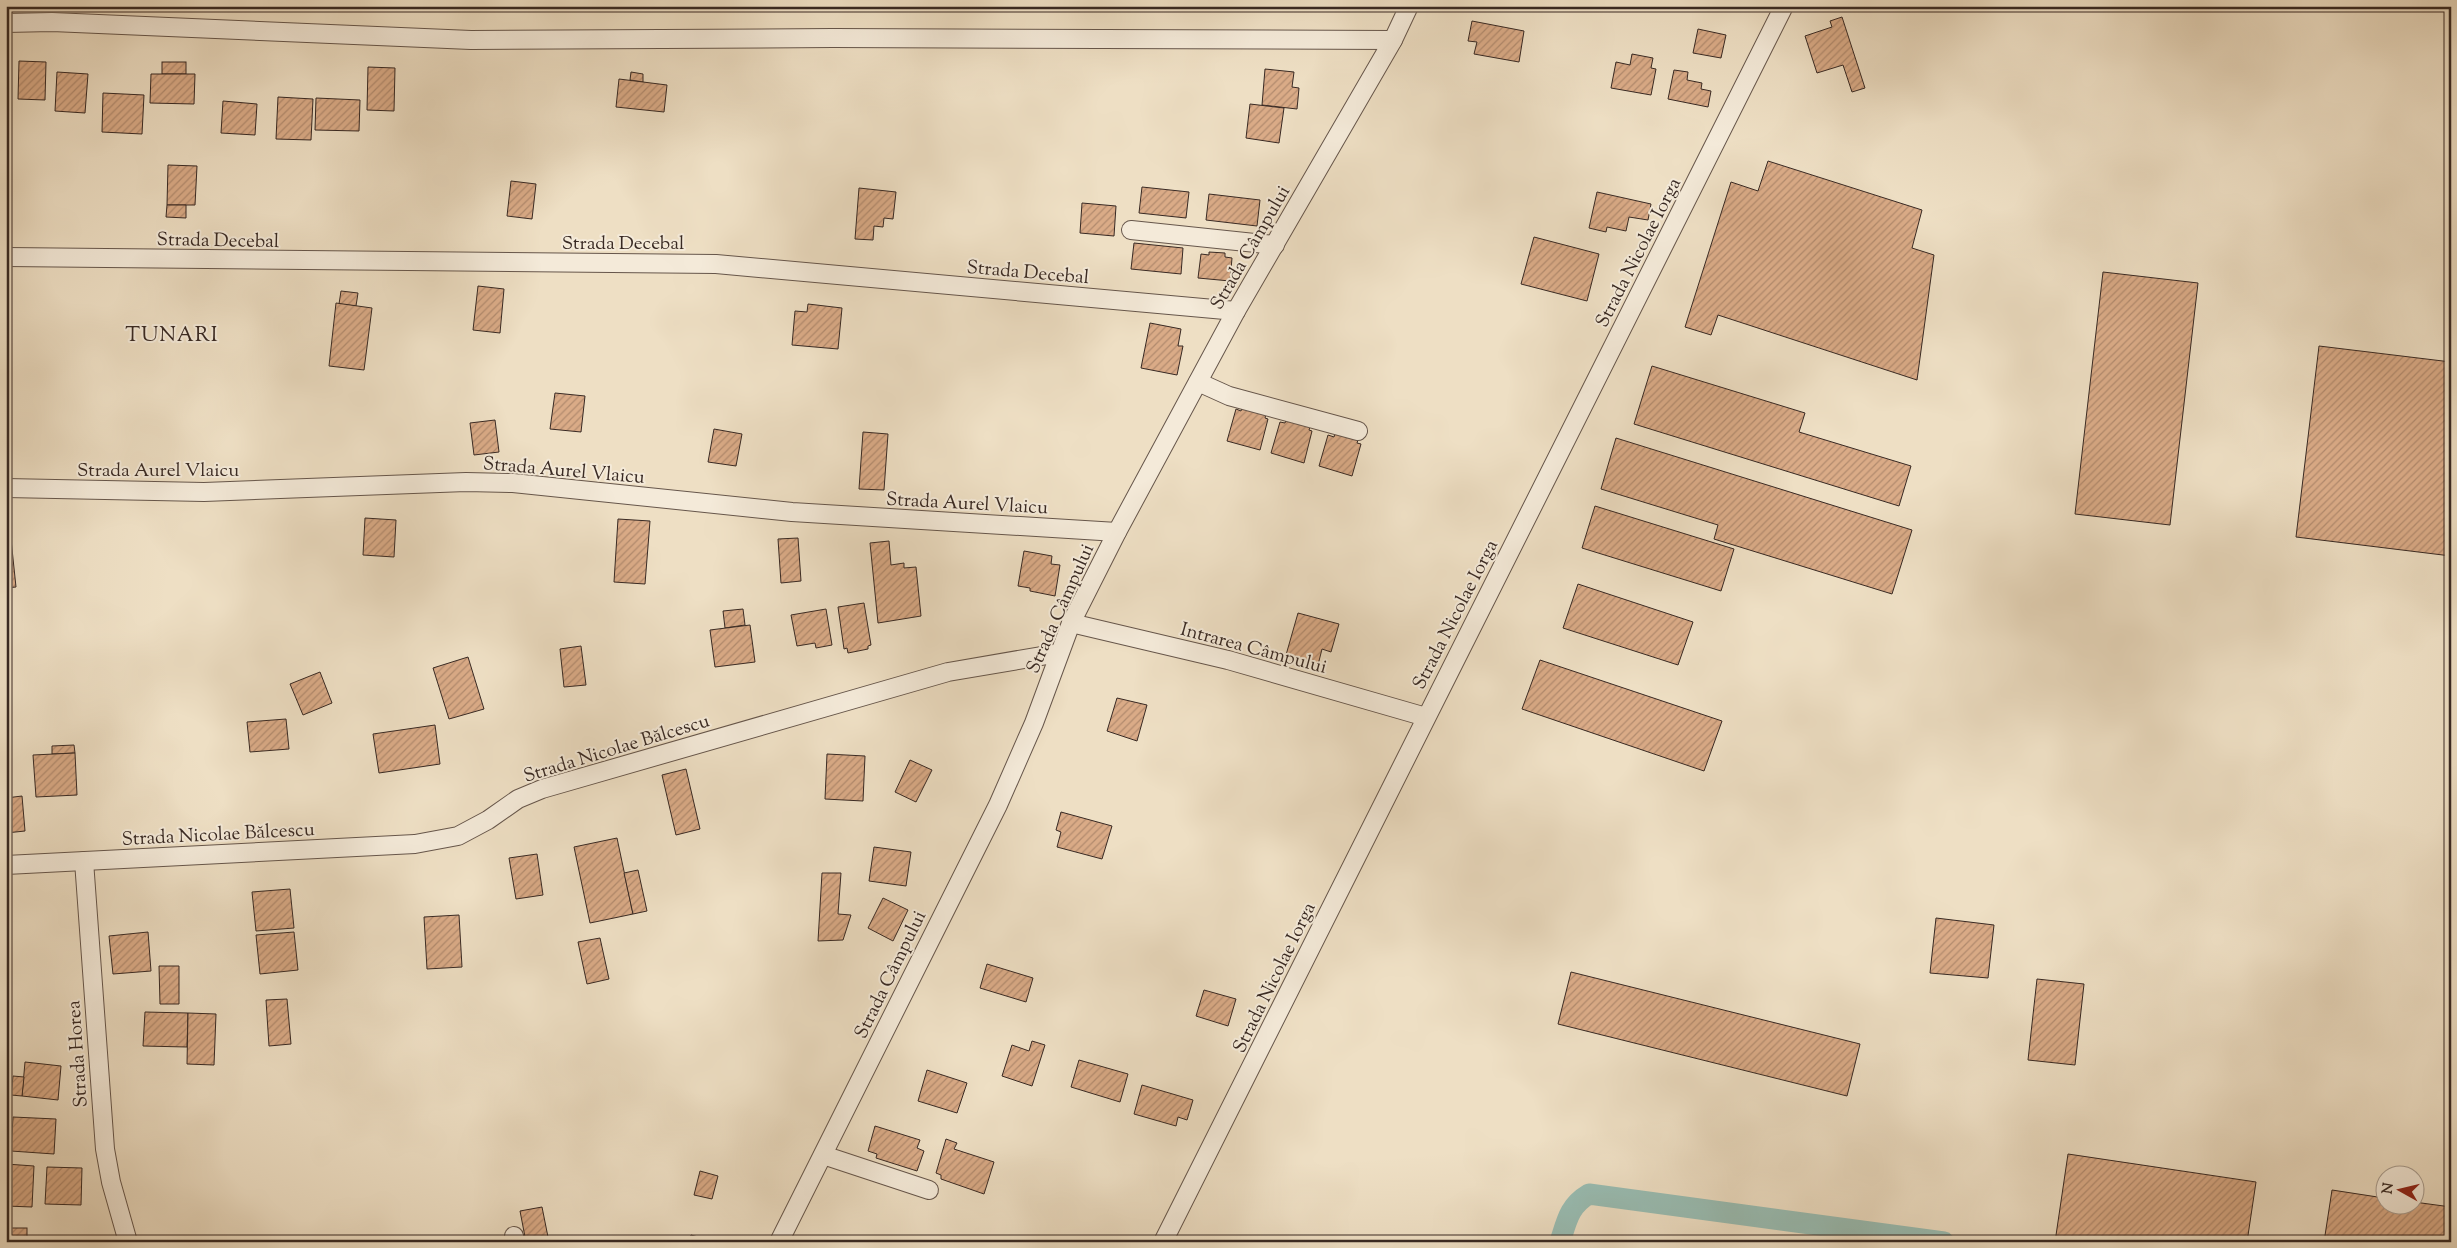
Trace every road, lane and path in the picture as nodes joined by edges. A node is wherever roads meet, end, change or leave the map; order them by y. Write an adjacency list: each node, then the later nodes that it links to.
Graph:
1 (1409, 6): 4 (street, Strada Câmpului)
2 (1784, 6): 15 (street, Strada Nicolae Iorga)
3 (6, 23): 4 (street)
4 (1393, 40): 6 (street, Strada Câmpului)
5 (1131, 230): 6 (street)
6 (1274, 245): 8 (street, Strada Câmpului)
7 (6, 258): 8 (street, Strada Decebal)
8 (1236, 311): 9 (street, Strada Câmpului)
9 (1198, 382): 10 (street); 12 (street, Strada Câmpului)
10 (1358, 431)
11 (6, 488): 12 (street, Strada Aurel Vlaicu)
12 (1117, 532): 13 (street, Strada Câmpului)
13 (1071, 623): 14 (street, Strada Câmpului); 15 (street, Intrarea Câmpului)
14 (1060, 653): 16 (street, Strada Nicolae Bălcescu); 18 (street, Strada Câmpului)
15 (1426, 717): 22 (street, Strada Nicolae Iorga)
16 (84, 861): 17 (street, Strada Nicolae Bălcescu); 20 (street, Strada Horea)
17 (6, 865)
18 (823, 1155): 19 (street); 21 (street, Strada Câmpului)
19 (929, 1190)
20 (128, 1242)
21 (779, 1242)
22 (1164, 1242)

